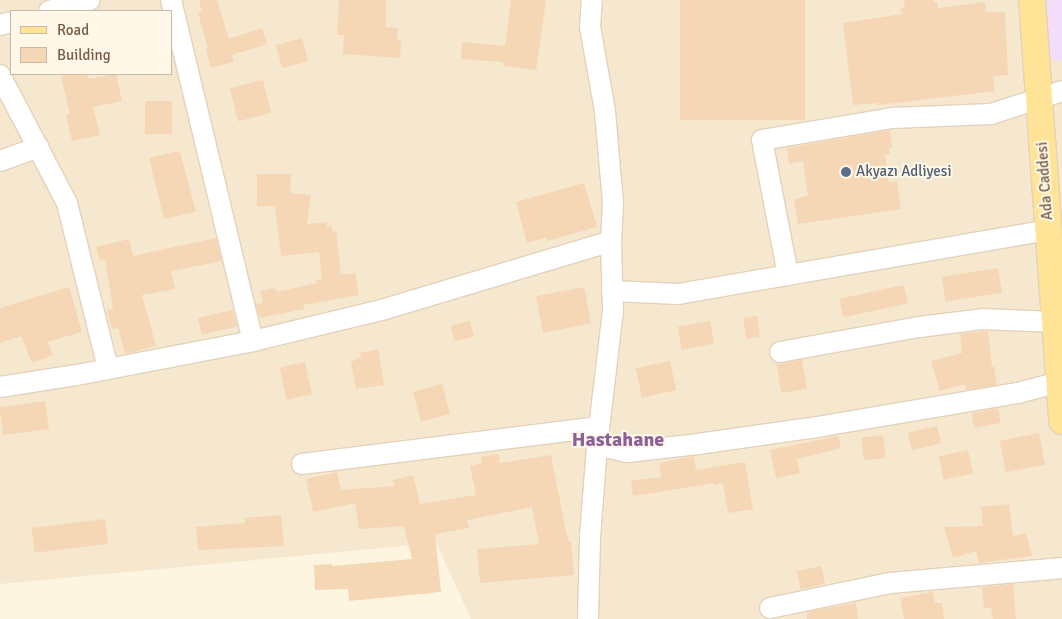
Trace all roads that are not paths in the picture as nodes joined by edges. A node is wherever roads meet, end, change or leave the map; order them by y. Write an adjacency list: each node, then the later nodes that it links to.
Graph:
1 (90, 0): 5 (street)
2 (171, 0): 15 (street)
3 (592, 0): 11 (street)
4 (1032, 0): 7 (main road, Ada Caddesi)
5 (53, 10)
6 (0, 75): 8 (street)
7 (1051, 94): 10 (main road, Ada Caddesi); 12 (street)
8 (39, 147): 9 (street); 17 (street)
9 (0, 161)
10 (1049, 230): 12 (street); 14 (main road, Ada Caddesi)
11 (611, 241): 13 (street); 15 (street)
12 (788, 275): 13 (street)
13 (612, 292): 21 (street)
14 (1055, 322): 16 (street); 18 (main road, Ada Caddesi)
15 (253, 341): 17 (street)
16 (780, 352)
17 (108, 369): 19 (street)
18 (1059, 382): 20 (main road, Ada Caddesi); 21 (street)
19 (0, 388)
20 (1062, 421)
21 (598, 436): 22 (street); 25 (street)
22 (302, 464)
23 (1062, 568): 24 (street)
24 (770, 608)
25 (588, 619)

